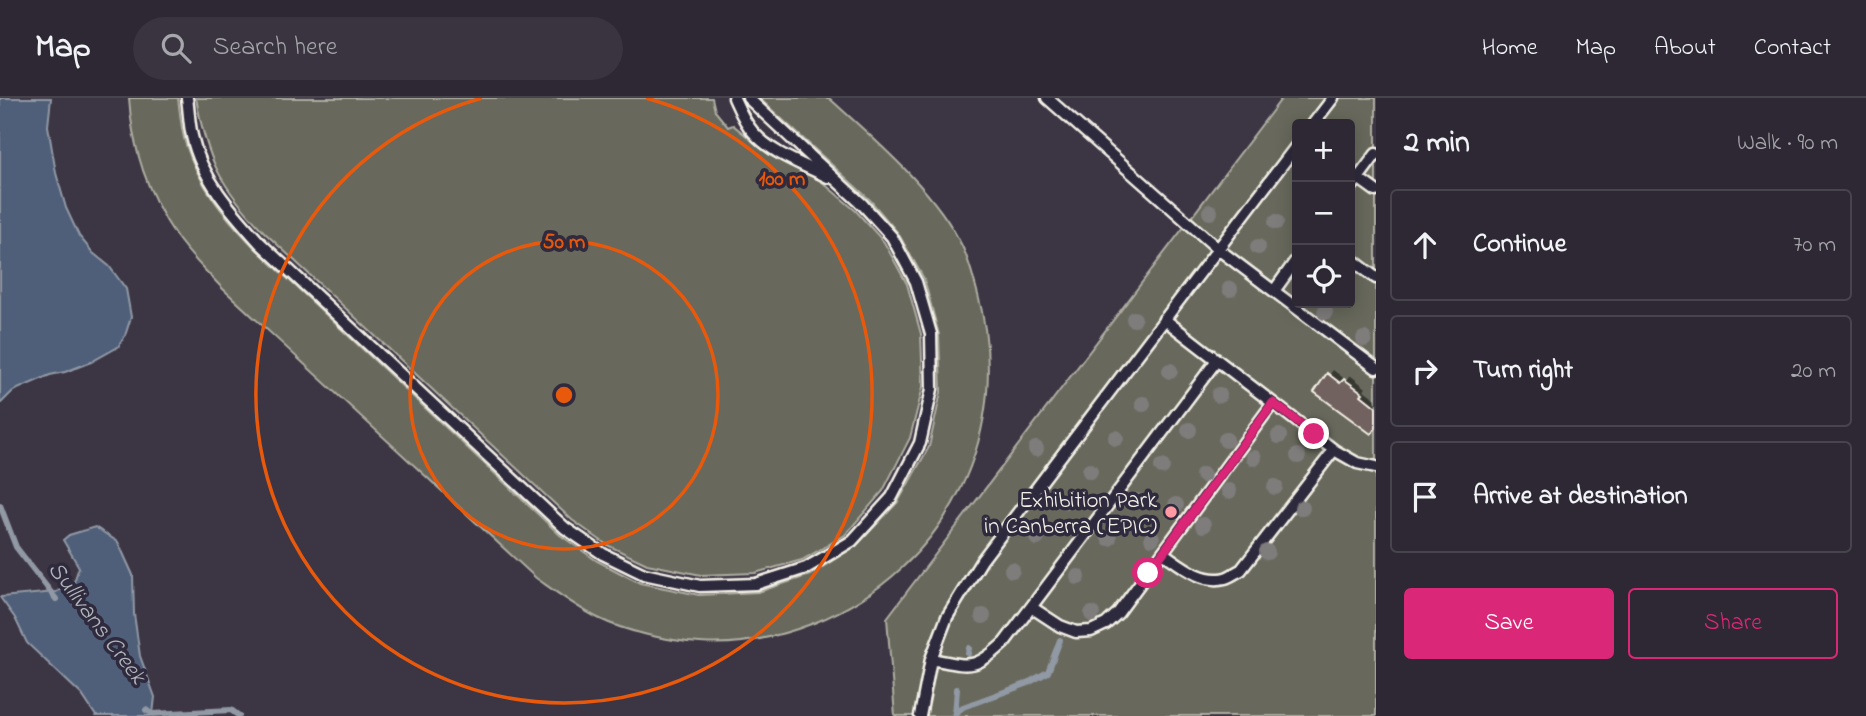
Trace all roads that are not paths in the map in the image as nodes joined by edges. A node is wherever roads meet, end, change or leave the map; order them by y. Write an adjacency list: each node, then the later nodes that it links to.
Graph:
1 (187, 98): 10 (lane)
2 (734, 98): 10 (lane)
3 (748, 98): 10 (lane)
4 (1047, 98): 13 (lane)
5 (1333, 98): 6 (lane)
6 (1317, 119)
7 (1292, 152): 13 (lane)
8 (1376, 154): 9 (lane)
9 (1358, 178): 11 (lane); 12 (lane)
10 (838, 181)
11 (1355, 182)
12 (1376, 191)
13 (1218, 249): 17 (lane); 18 (lane)
14 (1355, 262): 16 (lane)
15 (1292, 266): 17 (lane)
16 (1376, 278)
17 (1274, 291): 20 (lane)
18 (1164, 319): 19 (lane); 26 (lane)
19 (1217, 360): 21 (lane); 25 (lane)
20 (1376, 368)
21 (1273, 403): 22 (lane); 24 (lane)
22 (1334, 450): 23 (lane); 24 (lane)
23 (1376, 467)
24 (1163, 553): 25 (lane)
25 (1031, 607): 26 (lane)
26 (931, 659): 27 (lane)
27 (920, 716)

